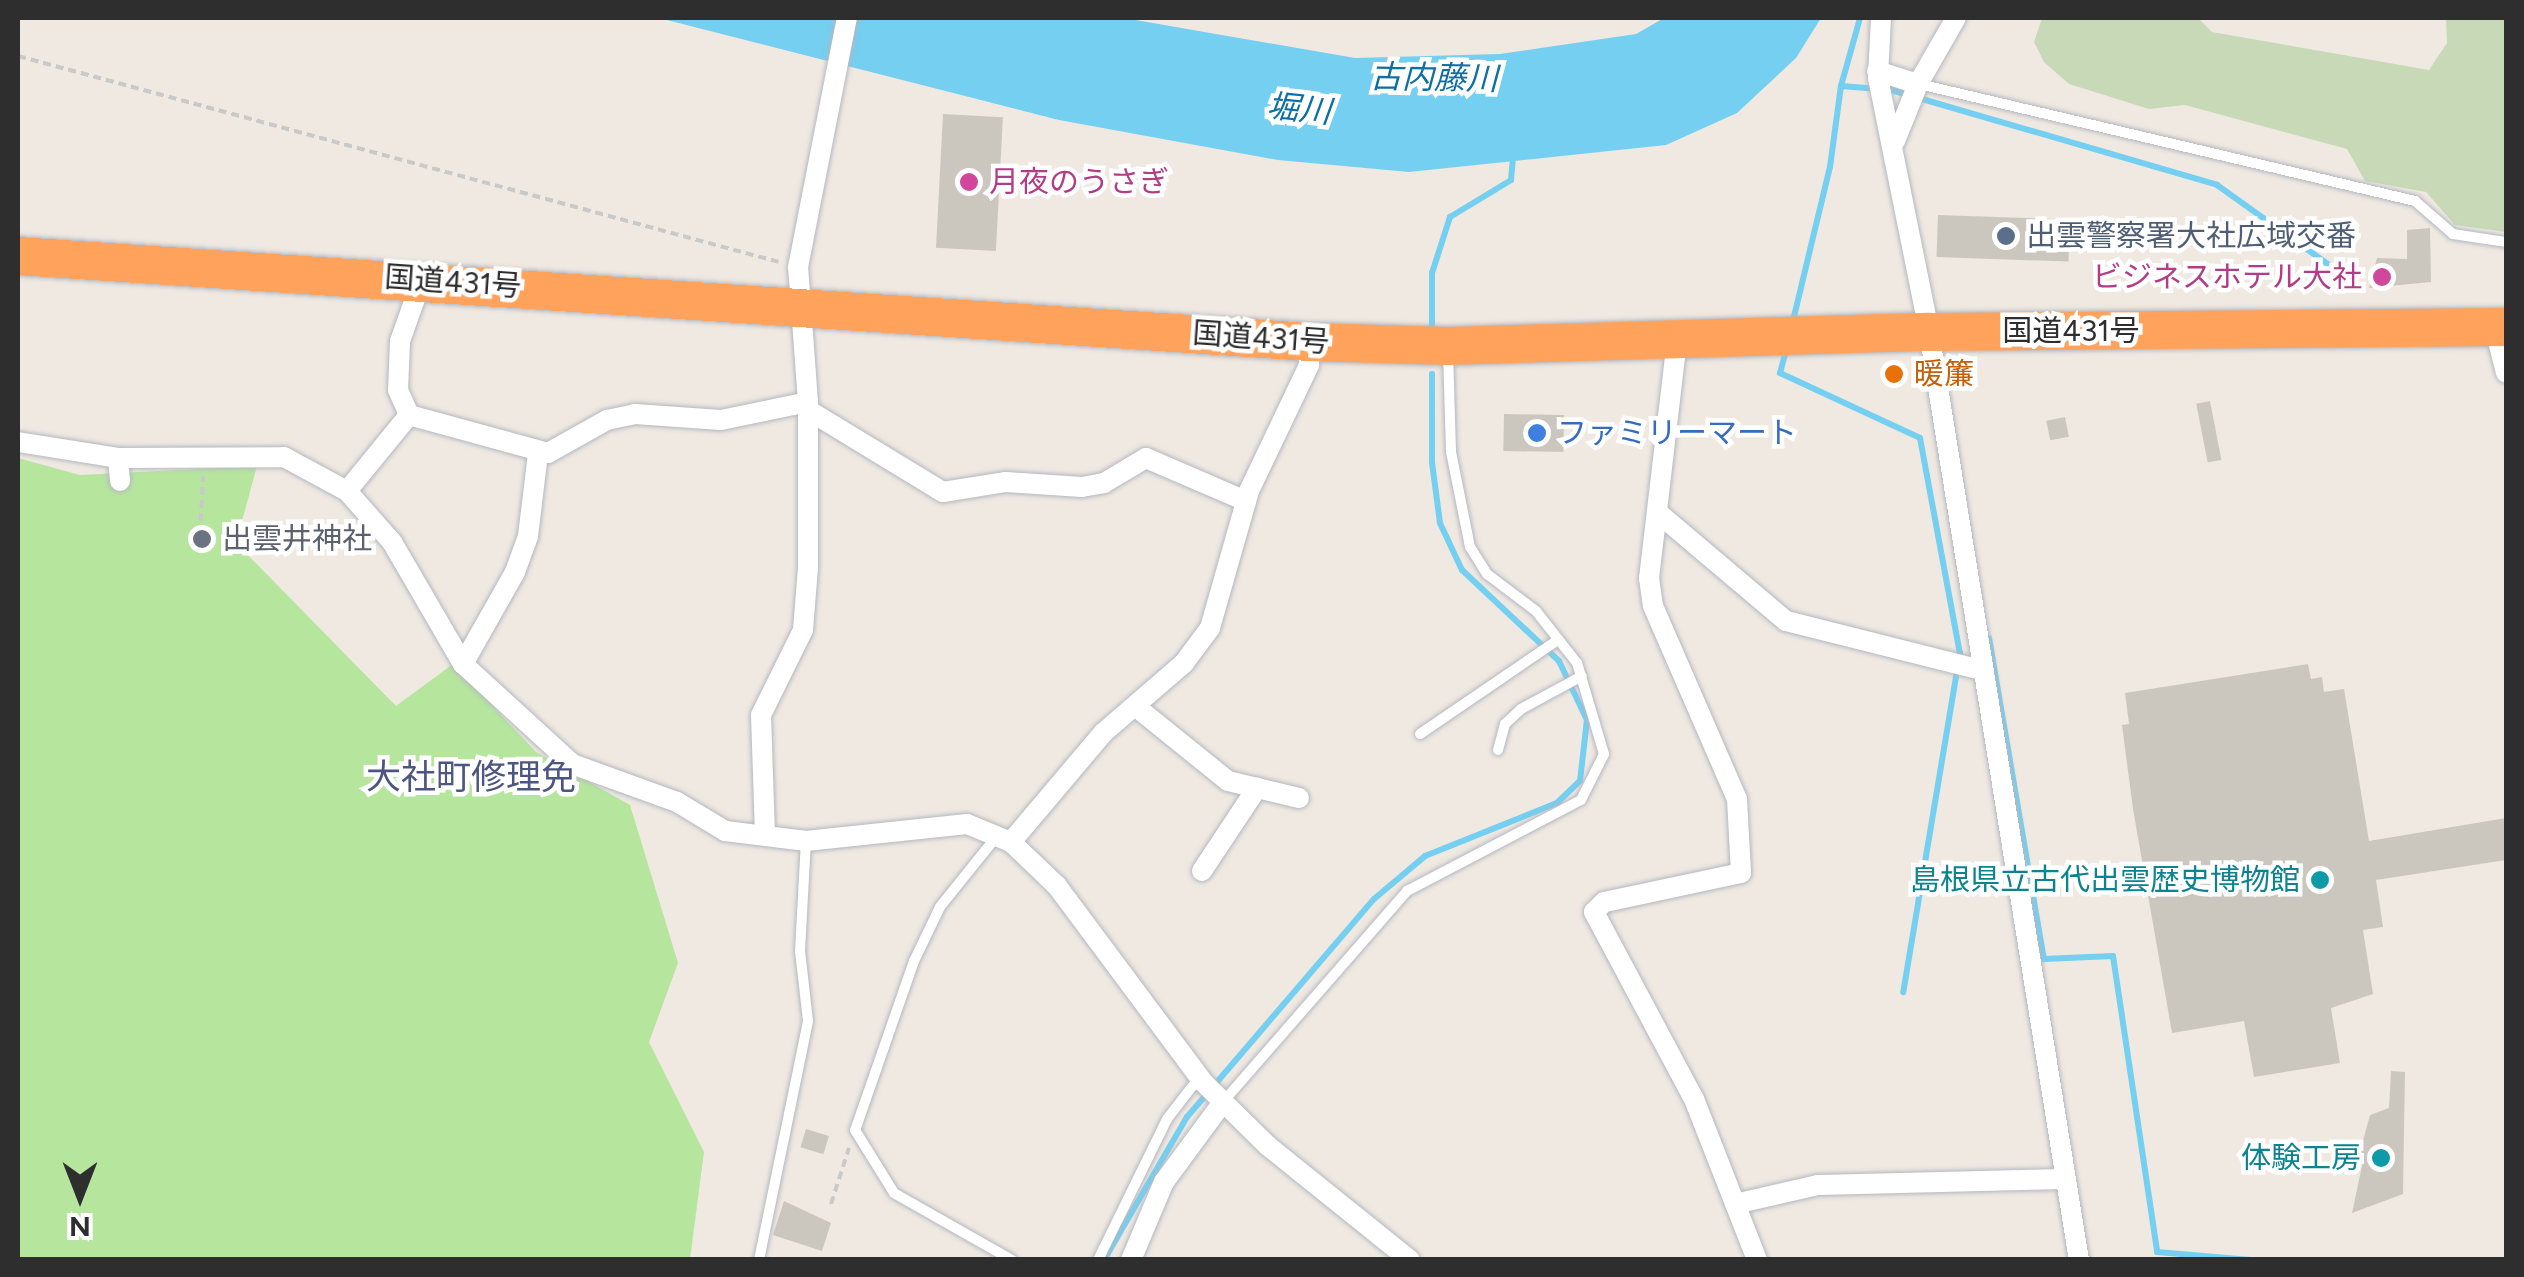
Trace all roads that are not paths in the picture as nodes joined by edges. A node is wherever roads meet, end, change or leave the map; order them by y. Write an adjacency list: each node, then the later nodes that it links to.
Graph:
1 (847, 18): 10 (street)
2 (1881, 18): 4 (street)
3 (1956, 18): 5 (street)
4 (1880, 89): 5 (street); 5 (street); 6 (street)
5 (1914, 97): 6 (street); 7 (lane)
6 (1895, 141): 12 (street)
7 (2506, 242)
8 (18, 256): 9 (highway, 国道431号)
9 (422, 279): 10 (highway, 国道431号); 18 (street)
10 (799, 306): 14 (highway, 国道431号); 17 (street)
11 (2501, 328): 12 (highway, 国道431号); 16 (street)
12 (1929, 332): 13 (highway, 国道431号); 28 (street)
13 (1677, 340): 15 (highway, 国道431号); 25 (street)
14 (1310, 342): 15 (highway, 国道431号); 24 (street)
15 (1448, 346): 26 (lane)
16 (2506, 373)
17 (808, 406): 20 (street); 24 (street); 35 (street)
18 (409, 415): 20 (street); 23 (street)
19 (18, 442): 21 (street)
20 (538, 453): 27 (street)
21 (118, 458): 22 (street); 23 (street)
22 (120, 481)
23 (347, 491): 27 (street)
24 (1246, 500): 30 (street)
25 (1657, 512): 28 (street); 42 (street)
26 (1558, 640): 29 (lane); 31 (lane)
27 (464, 664): 35 (street)
28 (1981, 670): 41 (street)
29 (1582, 676): 32 (lane); 40 (lane)
30 (1135, 706): 33 (street); 36 (street)
31 (1420, 734)
32 (1498, 750)
33 (1258, 788): 34 (street); 38 (street)
34 (1299, 798)
35 (765, 835): 37 (street)
36 (1004, 839): 37 (street); 39 (street); 44 (lane)
37 (806, 842): 43 (lane)
38 (1202, 871)
39 (1202, 1078): 40 (street); 45 (lane)
40 (1222, 1100): 46 (street); 47 (street)
41 (2063, 1179): 42 (street); 49 (street)
42 (1735, 1204): 48 (street)
43 (759, 1260)
44 (1012, 1260)
45 (1098, 1260)
46 (1130, 1260)
47 (1410, 1260)
48 (1758, 1260)
49 (2079, 1260)

